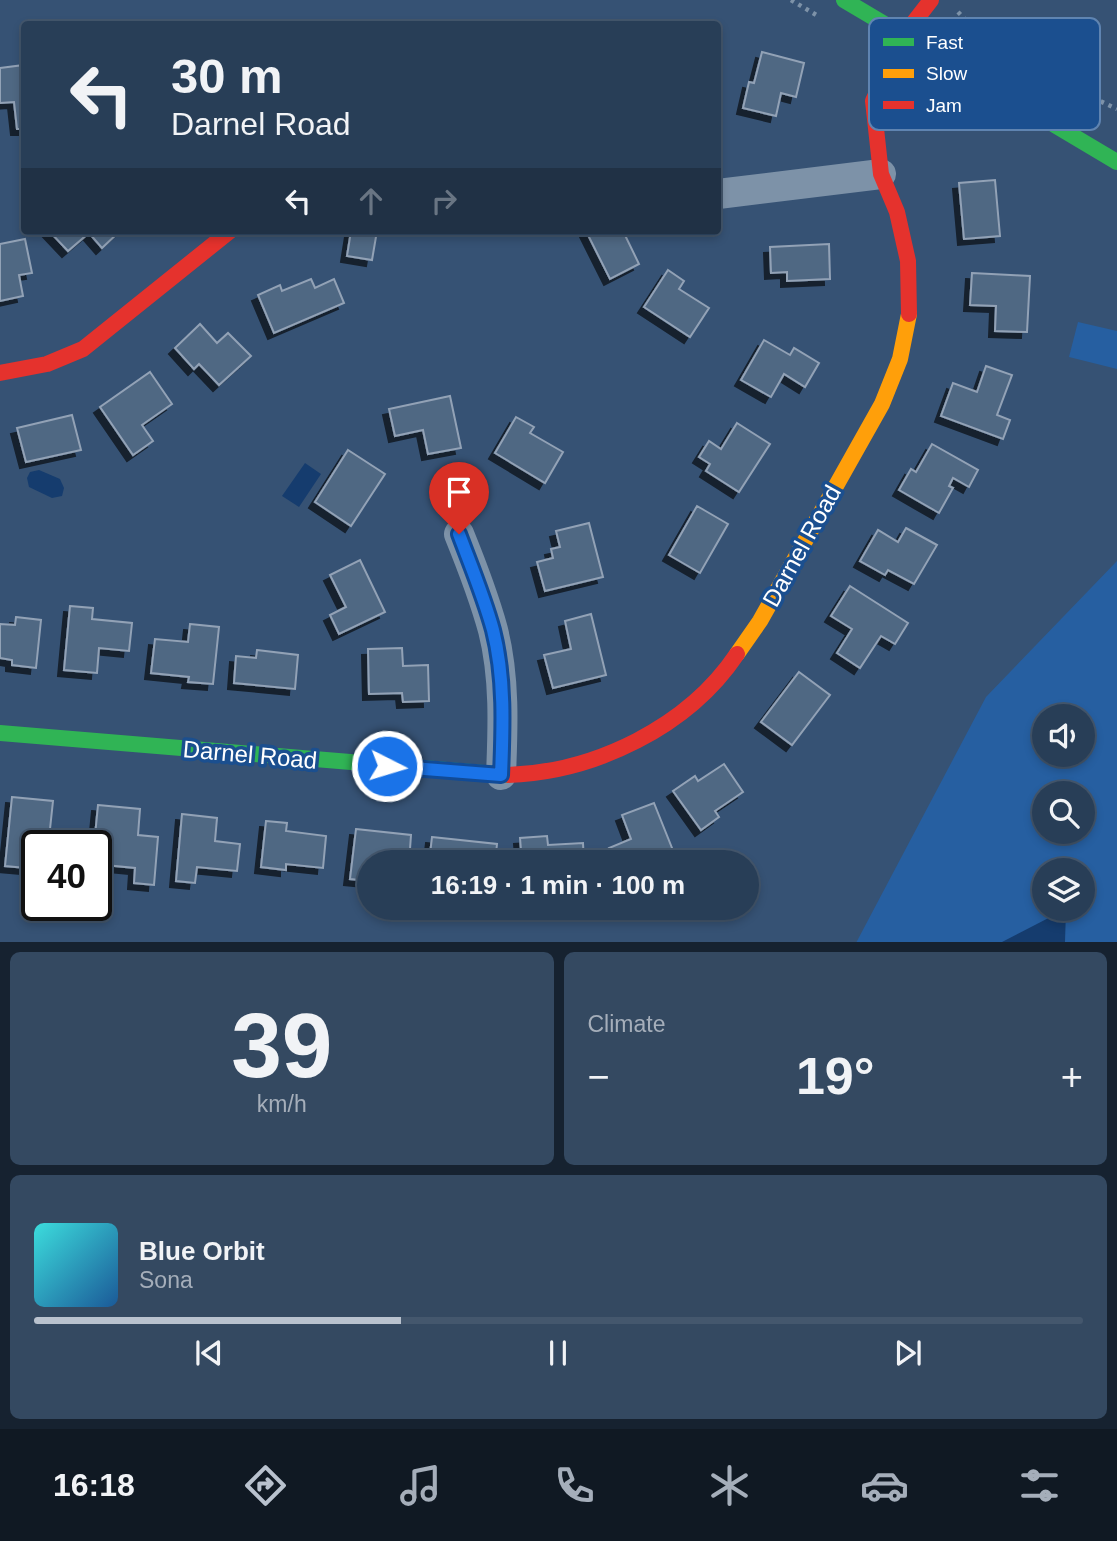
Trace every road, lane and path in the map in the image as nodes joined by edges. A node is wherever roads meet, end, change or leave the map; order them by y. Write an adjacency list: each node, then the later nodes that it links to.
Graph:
1 (844, 0): 4 (street)
2 (931, 0): 5 (street, Darnel Road)
3 (952, 7): 6 (path)
4 (875, 18)
5 (917, 18)
6 (963, 18)
7 (1100, 101): 8 (path)
8 (1117, 109)
9 (875, 130): 12 (street, Darnel Road)
10 (1063, 130): 11 (street)
11 (1117, 162)
12 (881, 174): 13 (street); 18 (street, Darnel Road)
13 (721, 194)
14 (225, 235): 15 (street)
15 (0, 373)
16 (459, 534): 18 (street)
17 (0, 733): 18 (street, Darnel Road)
18 (501, 775)

